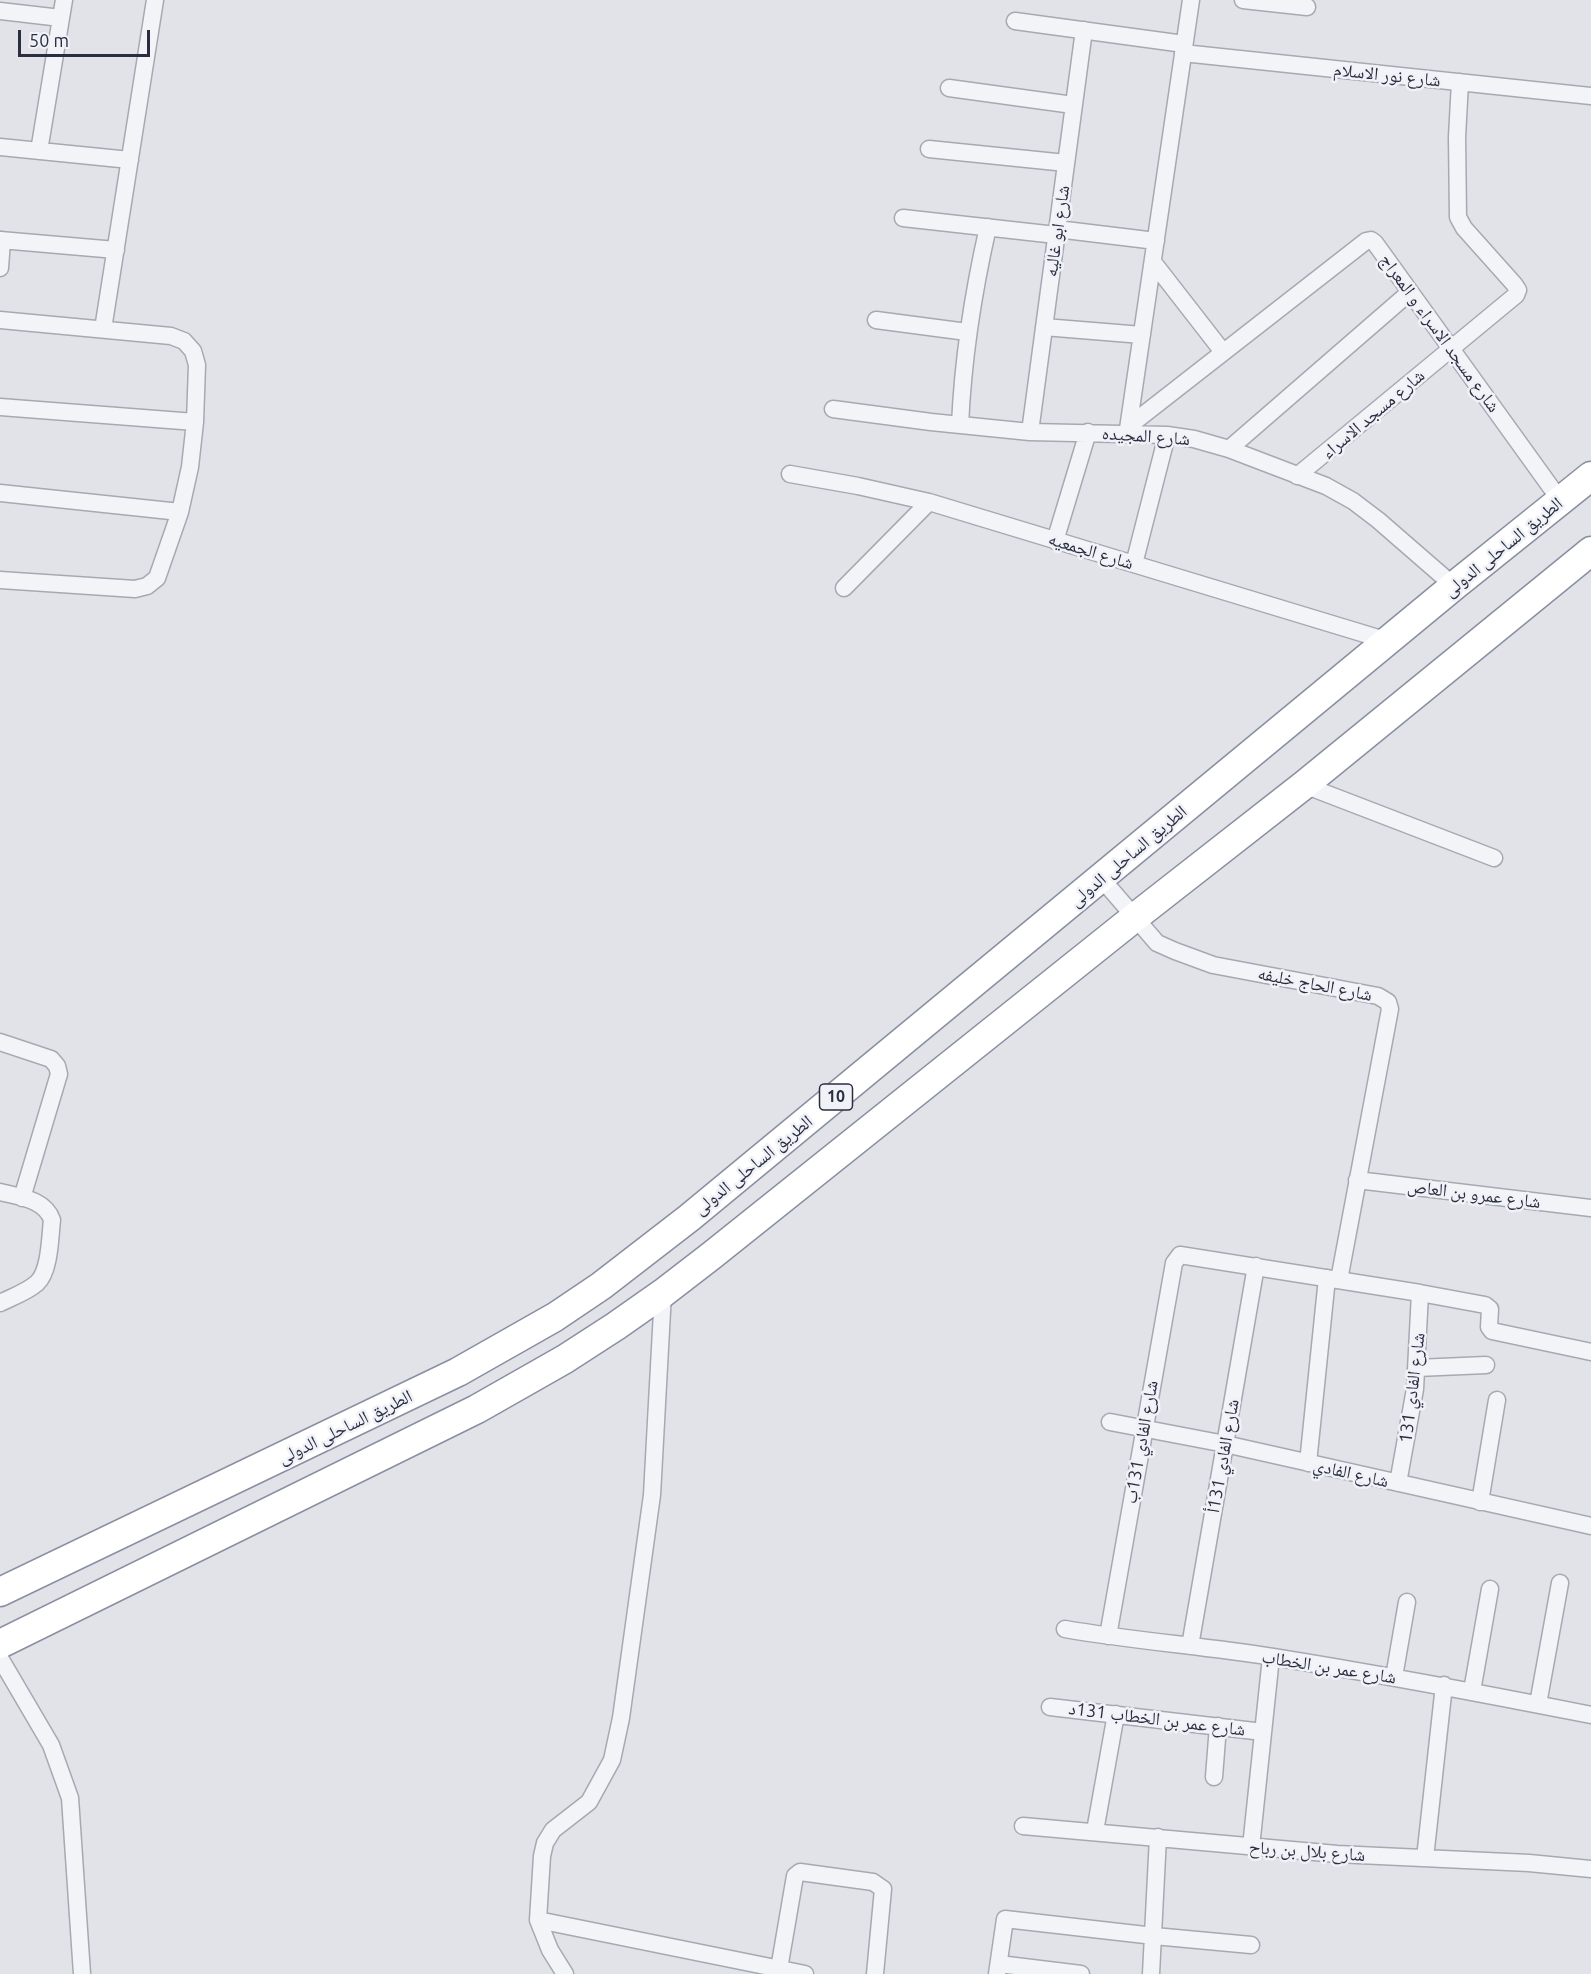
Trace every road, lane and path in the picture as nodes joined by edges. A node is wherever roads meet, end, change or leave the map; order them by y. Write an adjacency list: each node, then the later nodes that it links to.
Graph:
1 (64, 0): 7 (street)
2 (154, 0): 18 (street)
3 (1191, 0): 10 (street)
4 (1243, 0): 5 (street)
5 (1307, 7)
6 (0, 11): 7 (street)
7 (61, 18): 17 (street)
8 (1015, 21): 9 (street, شارع نور الاسلام)
9 (1084, 30): 10 (street, شارع نور الاسلام); 14 (street, شارع ابو غاليه)
10 (1184, 48): 11 (street, شارع نور الاسلام); 24 (street)
11 (1460, 82): 13 (street, شارع نور الاسلام); 35 (street, شارع مسجد الاسراء)
12 (949, 88): 14 (street)
13 (1591, 96)
14 (1073, 105): 19 (street, شارع ابو غاليه)
15 (0, 147): 17 (street)
16 (929, 149): 19 (street)
17 (39, 151): 18 (street)
18 (130, 160): 25 (street)
19 (1066, 164): 22 (street, شارع ابو غاليه)
20 (903, 218): 21 (street)
21 (988, 227): 22 (street); 33 (street)
22 (1057, 232): 24 (street); 31 (street, شارع ابو غاليه)
23 (1, 240): 25 (street); 27 (street)
24 (1156, 241): 26 (street)
25 (116, 250): 32 (street)
26 (1153, 262): 34 (street); 36 (street)
27 (0, 268)
28 (1410, 292): 35 (street, شارع مسجد الاسراء و المعراج); 36 (street, شارع مسجد الاسراء و المعراج); 45 (street)
29 (876, 320): 33 (street)
30 (0, 321): 32 (street)
31 (1044, 327): 34 (street); 42 (street, شارع ابو غاليه)
32 (104, 329): 39 (street)
33 (967, 332): 40 (street)
34 (1142, 335): 41 (street)
35 (1451, 349): 47 (street, شارع مسجد الاسراء); 50 (street, شارع مسجد الاسراء و المعراج)
36 (1223, 352): 41 (street, شارع مسجد الاسراء و المعراج)
37 (0, 406): 39 (street)
38 (833, 409): 40 (street, شارع المجيده)
39 (195, 422): 52 (street)
40 (960, 425): 42 (street, شارع المجيده)
41 (1128, 429): 43 (street, شارع المجيده); 44 (street, شارع المجيده)
42 (1030, 432): 43 (street, شارع المجيده)
43 (1088, 432): 53 (street)
44 (1167, 435): 45 (street, شارع المجيده); 55 (street)
45 (1229, 448): 47 (street, شارع المجيده)
46 (790, 474): 51 (street, شارع الجمعيه)
47 (1297, 476): 57 (street, شارع المجيده)
48 (1591, 476): 50 (highway, الطريق الساحلى الدولى / 10)
49 (0, 493): 52 (street)
50 (1560, 501): 57 (highway, الطريق الساحلى الدولى / 10)
51 (929, 502): 53 (street, شارع الجمعيه); 58 (street)
52 (180, 512): 56 (street)
53 (1055, 541): 55 (street, شارع الجمعيه)
54 (1591, 551): 60 (highway, 10)
55 (1134, 564): 59 (street, شارع الجمعيه)
56 (0, 580)
57 (1454, 586): 59 (highway, الطريق الساحلى الدولى / 10)
58 (844, 588)
59 (1388, 641): 62 (highway, الطريق الساحلى الدولى / 10)
60 (1304, 785): 61 (street); 63 (highway, 10)
61 (1494, 858)
62 (1101, 878): 63 (street, شارع الحاج خليفه); 87 (highway, الطريق الساحلى الدولى / 10)
63 (1134, 918): 65 (street, شارع الحاج خليفه); 71 (highway, 10)
64 (0, 1042): 67 (street)
65 (1357, 1180): 68 (street, شارع عمرو بن العاص); 70 (street, شارع الحاج خليفه)
66 (0, 1192): 67 (street)
67 (22, 1198): 73 (street)
68 (1591, 1208)
69 (1256, 1266): 70 (street); 79 (street, شارع الفادي 131ب); 80 (street, شارع الفادي 131أ)
70 (1333, 1279): 72 (street); 81 (street, شارع الحاج خليفه)
71 (663, 1293): 91 (highway, 10); 111 (street)
72 (1420, 1293): 74 (street); 76 (street, شارع الفادي 131)
73 (0, 1303)
74 (1591, 1352)
75 (1486, 1365): 76 (street)
76 (1417, 1368): 82 (street, شارع الفادي 131)
77 (1497, 1400): 83 (street)
78 (1110, 1422): 79 (street, شارع الفادي)
79 (1143, 1429): 80 (street, شارع الفادي); 90 (street, شارع الفادي 131ب)
80 (1225, 1444): 81 (street, شارع الفادي); 92 (street, شارع الفادي 131أ)
81 (1308, 1463): 82 (street, شارع الفادي)
82 (1398, 1483): 83 (street, شارع الفادي)
83 (1480, 1502): 84 (street, شارع الفادي)
84 (1591, 1527)
85 (1560, 1583): 98 (street)
86 (1490, 1589): 97 (street)
87 (0, 1592)
88 (1407, 1602): 95 (street)
89 (1065, 1629): 90 (street, شارع عمر بن الخطاب)
90 (1108, 1636): 92 (street, شارع عمر بن الخطاب)
91 (0, 1644)
92 (1190, 1646): 93 (street, شارع عمر بن الخطاب)
93 (1271, 1657): 95 (street, شارع عمر بن الخطاب); 103 (street)
94 (0, 1659): 116 (street)
95 (1394, 1677): 96 (street, شارع عمر بن الخطاب)
96 (1444, 1685): 97 (street, شارع عمر بن الخطاب); 109 (street)
97 (1472, 1691): 98 (street, شارع عمر بن الخطاب)
98 (1538, 1704): 101 (street, شارع عمر بن الخطاب)
99 (1050, 1707): 100 (street, شارع عمر بن الخطاب 131د)
100 (1116, 1714): 102 (street, شارع عمر بن الخطاب 131د); 106 (street)
101 (1591, 1715)
102 (1218, 1726): 103 (street, شارع عمر بن الخطاب 131د); 104 (street)
103 (1263, 1732): 108 (street)
104 (1214, 1778)
105 (1023, 1826): 106 (street, شارع بلال بن رباح)
106 (1095, 1831): 107 (street, شارع بلال بن رباح)
107 (1158, 1837): 108 (street, شارع بلال بن رباح); 112 (street)
108 (1251, 1847): 109 (street, شارع بلال بن رباح)
109 (1425, 1858): 110 (street, شارع بلال بن رباح)
110 (1591, 1869)
111 (537, 1920): 114 (street); 117 (street)
112 (1154, 1936): 113 (street); 115 (street); 121 (street)
113 (1251, 1945)
114 (779, 1969): 118 (street); 119 (street)
115 (998, 1969): 120 (street)
116 (82, 1974)
117 (565, 1974)
118 (805, 1974)
119 (875, 1974)
120 (1081, 1974)
121 (1151, 1974)

